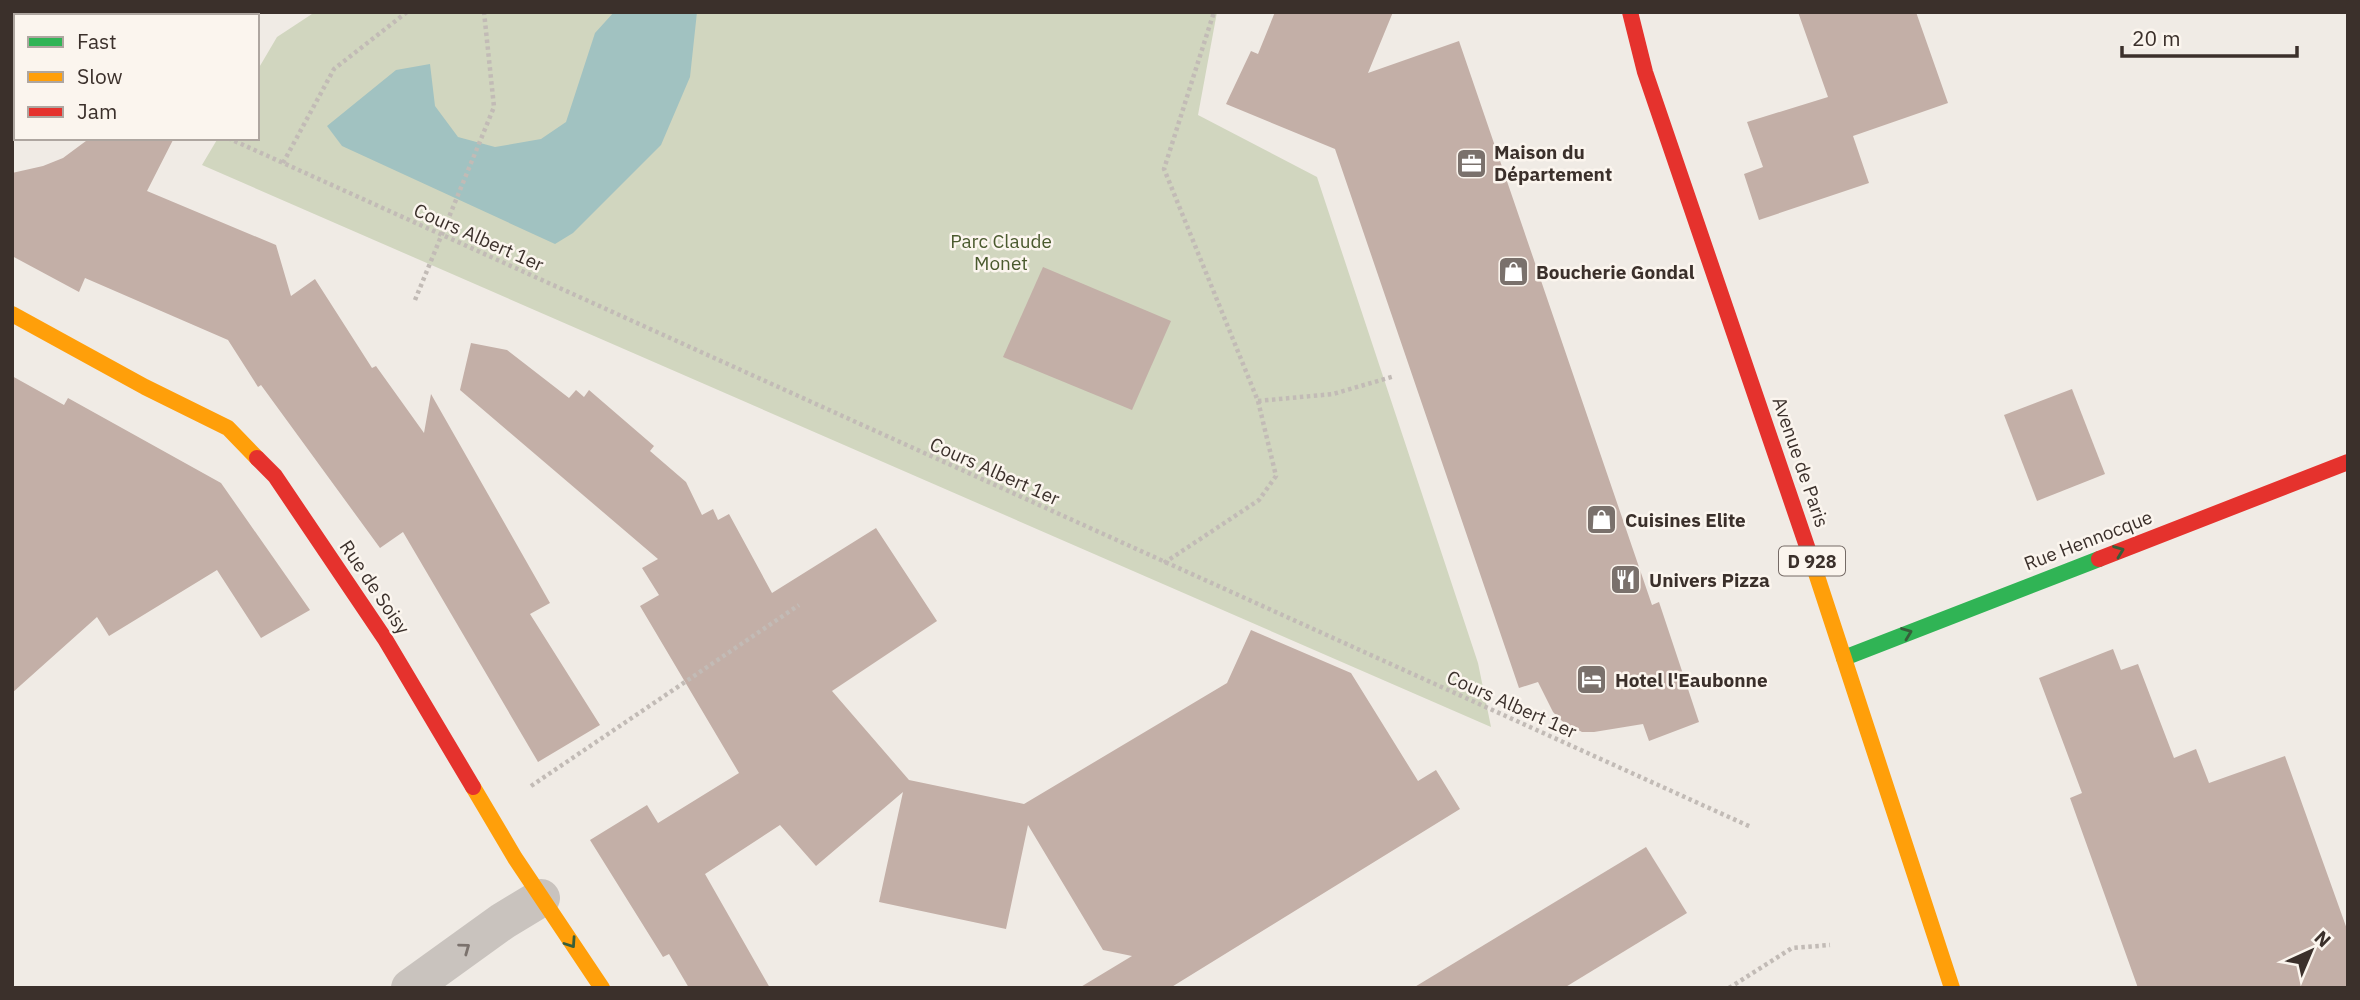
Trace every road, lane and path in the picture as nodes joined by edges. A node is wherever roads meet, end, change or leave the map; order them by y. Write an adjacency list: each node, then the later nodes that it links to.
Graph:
1 (407, 12): 9 (path)
2 (484, 12): 10 (path)
3 (1204, 12): 6 (path)
4 (1616, 12): 7 (street, Avenue de Paris / D 928)
5 (1630, 12): 7 (street, Avenue de Paris / D 928)
6 (1213, 13): 14 (path)
7 (1645, 72): 18 (street, Avenue de Paris / D 928)
8 (232, 140): 9 (path, Cours Albert 1er)
9 (283, 163): 10 (path, Cours Albert 1er)
10 (442, 236): 11 (path); 16 (path, Cours Albert 1er)
11 (415, 300)
12 (12, 314): 19 (street, Rue de Soisy)
13 (1395, 376): 14 (path)
14 (1258, 401): 16 (path)
15 (2348, 462): 18 (street, Rue Hennocque, one-way to 15)
16 (1164, 563): 20 (path, Cours Albert 1er)
17 (799, 605): 19 (path)
18 (1844, 658): 26 (street, Avenue de Paris / D 928)
19 (489, 814): 21 (street, Rue de Soisy)
20 (1751, 827)
21 (541, 898): 23 (street, one-way to 21); 24 (street, Rue de Soisy, one-way to 24)
22 (1830, 945): 25 (path)
23 (410, 988)
24 (602, 988)
25 (1730, 988)
26 (1952, 988)

